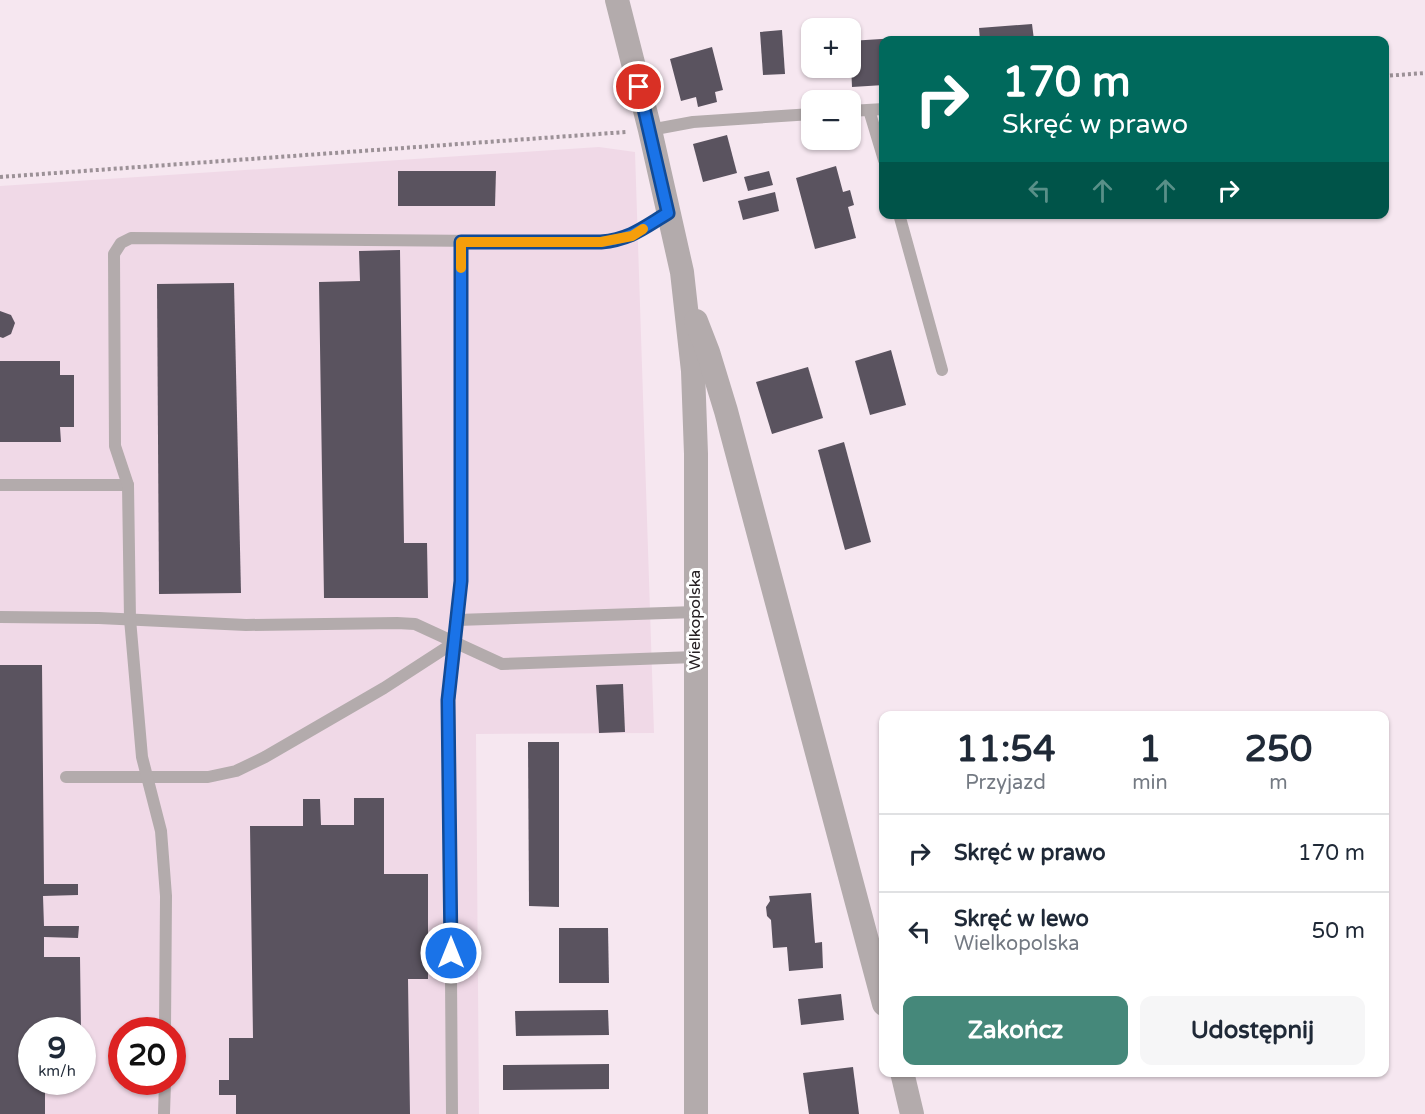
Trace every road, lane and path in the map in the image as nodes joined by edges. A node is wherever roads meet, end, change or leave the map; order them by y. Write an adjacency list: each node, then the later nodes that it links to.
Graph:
1 (617, 0): 8 (street, Wielkopolska)
2 (1425, 73): 3 (path)
3 (1389, 76)
4 (879, 109): 6 (lane)
5 (861, 110): 6 (lane)
6 (869, 110): 9 (lane)
7 (801, 115): 8 (lane)
8 (650, 130): 10 (path); 11 (street, Wielkopolska)
9 (879, 143)
10 (0, 177)
11 (668, 213): 13 (lane); 14 (street, Wielkopolska)
12 (900, 219): 15 (lane)
13 (461, 242): 17 (lane); 21 (lane)
14 (684, 291): 18 (street, Wielkopolska); 26 (street)
15 (942, 370)
16 (0, 485): 17 (lane)
17 (128, 485): 20 (lane)
18 (695, 612): 21 (lane); 23 (street, Wielkopolska)
19 (0, 617): 20 (lane)
20 (130, 619): 22 (lane); 25 (lane)
21 (457, 620): 22 (lane)
22 (455, 642): 23 (lane); 25 (lane); 31 (lane)
23 (695, 657): 32 (street, Wielkopolska)
24 (66, 777): 25 (lane)
25 (148, 778): 27 (lane)
26 (879, 985)
27 (165, 1017)
28 (903, 1077): 33 (street)
29 (165, 1095): 30 (lane)
30 (164, 1114)
31 (452, 1114)
32 (696, 1114)
33 (912, 1114)

